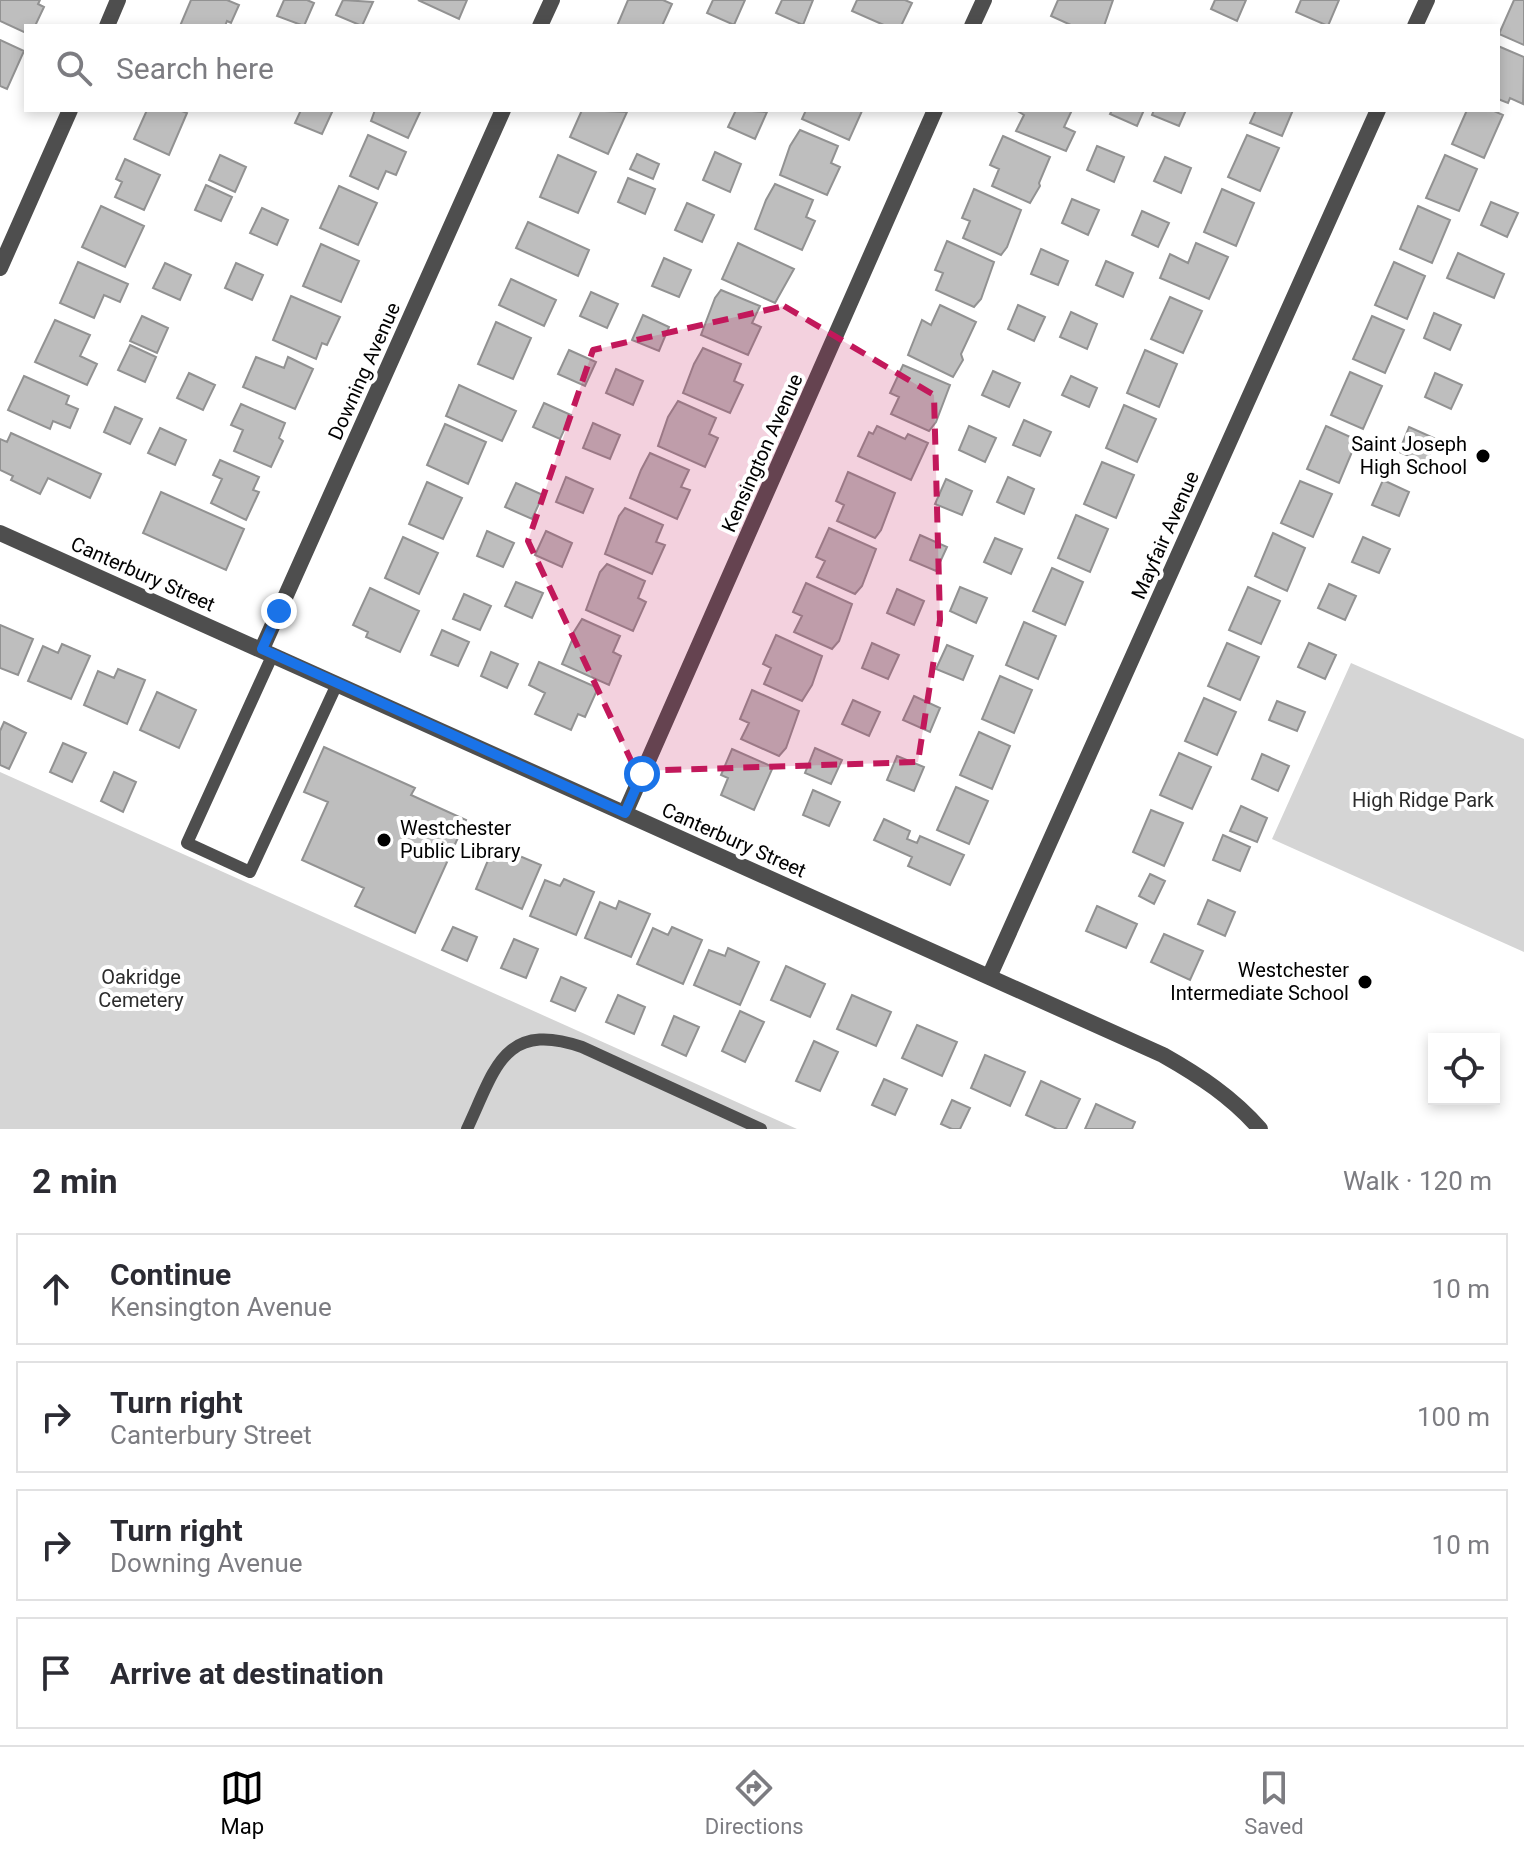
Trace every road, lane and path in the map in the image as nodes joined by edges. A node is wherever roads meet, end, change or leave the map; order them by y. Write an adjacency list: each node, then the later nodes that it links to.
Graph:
1 (118, 0): 5 (street)
2 (552, 0): 6 (street)
3 (984, 0): 7 (street)
4 (1427, 0): 8 (street)
5 (108, 24)
6 (541, 24)
7 (973, 24)
8 (1416, 24)
9 (69, 112): 13 (street)
10 (502, 112): 15 (street, Downing Avenue)
11 (934, 112): 17 (street, Kensington Avenue)
12 (1377, 112): 18 (street, Mayfair Avenue)
13 (0, 268)
14 (0, 533): 15 (street, Canterbury Street)
15 (267, 651): 16 (street, Canterbury Street); 16 (lane)
16 (337, 684): 17 (street, Canterbury Street)
17 (625, 813): 18 (street, Canterbury Street)
18 (989, 977): 21 (street, Canterbury Street)
19 (467, 1129): 20 (lane)
20 (761, 1129)
21 (1260, 1129)

